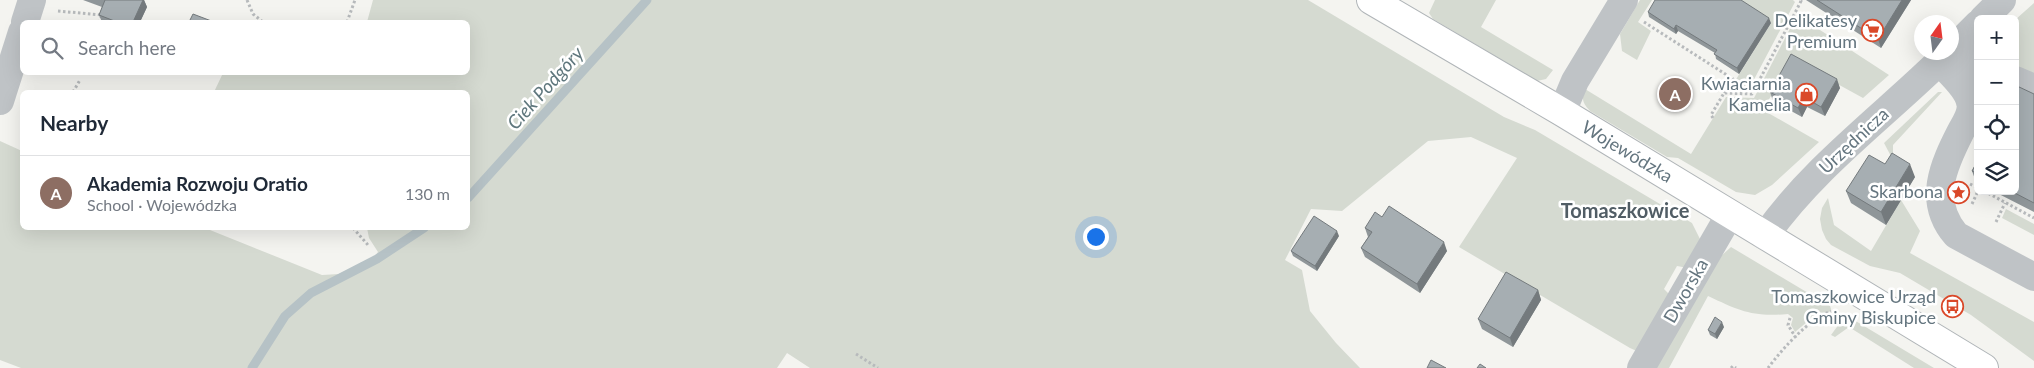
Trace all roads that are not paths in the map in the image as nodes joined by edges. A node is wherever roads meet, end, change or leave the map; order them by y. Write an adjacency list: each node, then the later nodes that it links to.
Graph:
1 (1371, 0): 15 (main road, Wojewódzka)
2 (1624, 0): 15 (street)
3 (2002, 0): 4 (street)
4 (1987, 15)
5 (1974, 28): 7 (street, Urzędnicza)
6 (20, 38): 14 (street)
7 (1959, 43)
8 (1959, 57): 11 (street)
9 (1941, 60): 17 (street, Urzędnicza)
10 (1953, 60): 18 (street)
11 (1974, 64)
12 (2019, 82): 13 (street)
13 (2034, 88)
14 (0, 101)
15 (1562, 112): 16 (main road, Wojewódzka)
16 (1730, 214): 17 (main road, Wojewódzka); 19 (street, Dworska)
17 (1765, 236): 20 (main road, Wojewódzka)
18 (2034, 277)
19 (1641, 368)
20 (1984, 368)

